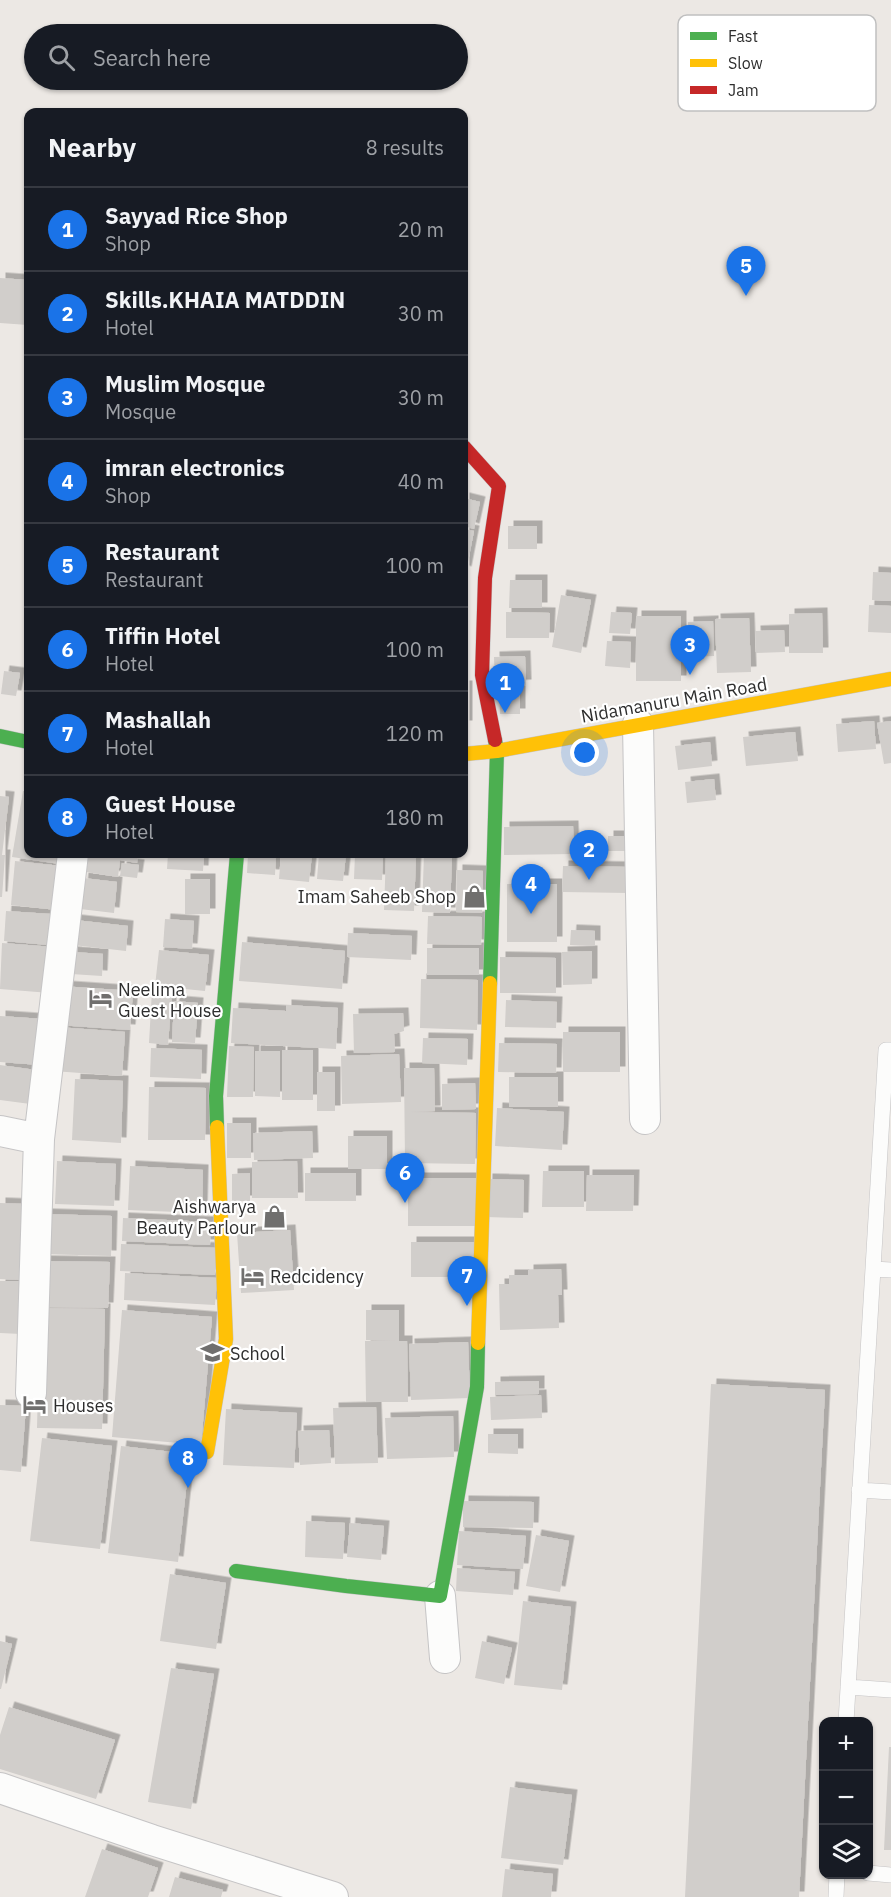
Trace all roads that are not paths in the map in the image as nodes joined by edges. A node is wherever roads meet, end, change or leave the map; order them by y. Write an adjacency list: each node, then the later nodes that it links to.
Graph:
1 (468, 451): 6 (street)
2 (891, 680): 3 (street, Nidamanuru Main Road)
3 (638, 724): 6 (street, Nidamanuru Main Road); 11 (street)
4 (0, 736): 5 (street)
5 (24, 741)
6 (497, 752): 7 (street, Nidamanuru Main Road); 21 (street)
7 (468, 754)
8 (73, 858): 13 (street)
9 (237, 858): 17 (street)
10 (891, 1050): 14 (lane)
11 (645, 1119)
12 (0, 1131): 13 (street)
13 (39, 1139): 16 (street)
14 (873, 1269): 15 (lane); 18 (lane)
15 (891, 1270)
16 (31, 1393)
17 (207, 1452)
18 (860, 1490): 19 (lane); 23 (lane)
19 (891, 1492)
20 (236, 1571): 21 (street)
21 (441, 1596): 22 (street)
22 (444, 1658)
23 (848, 1687): 24 (lane); 25 (lane)
24 (891, 1690)
25 (846, 1717)
26 (0, 1788): 30 (street)
27 (873, 1874): 28 (lane)
28 (891, 1875)
29 (837, 1879): 31 (lane)
30 (333, 1897)
31 (836, 1897)

